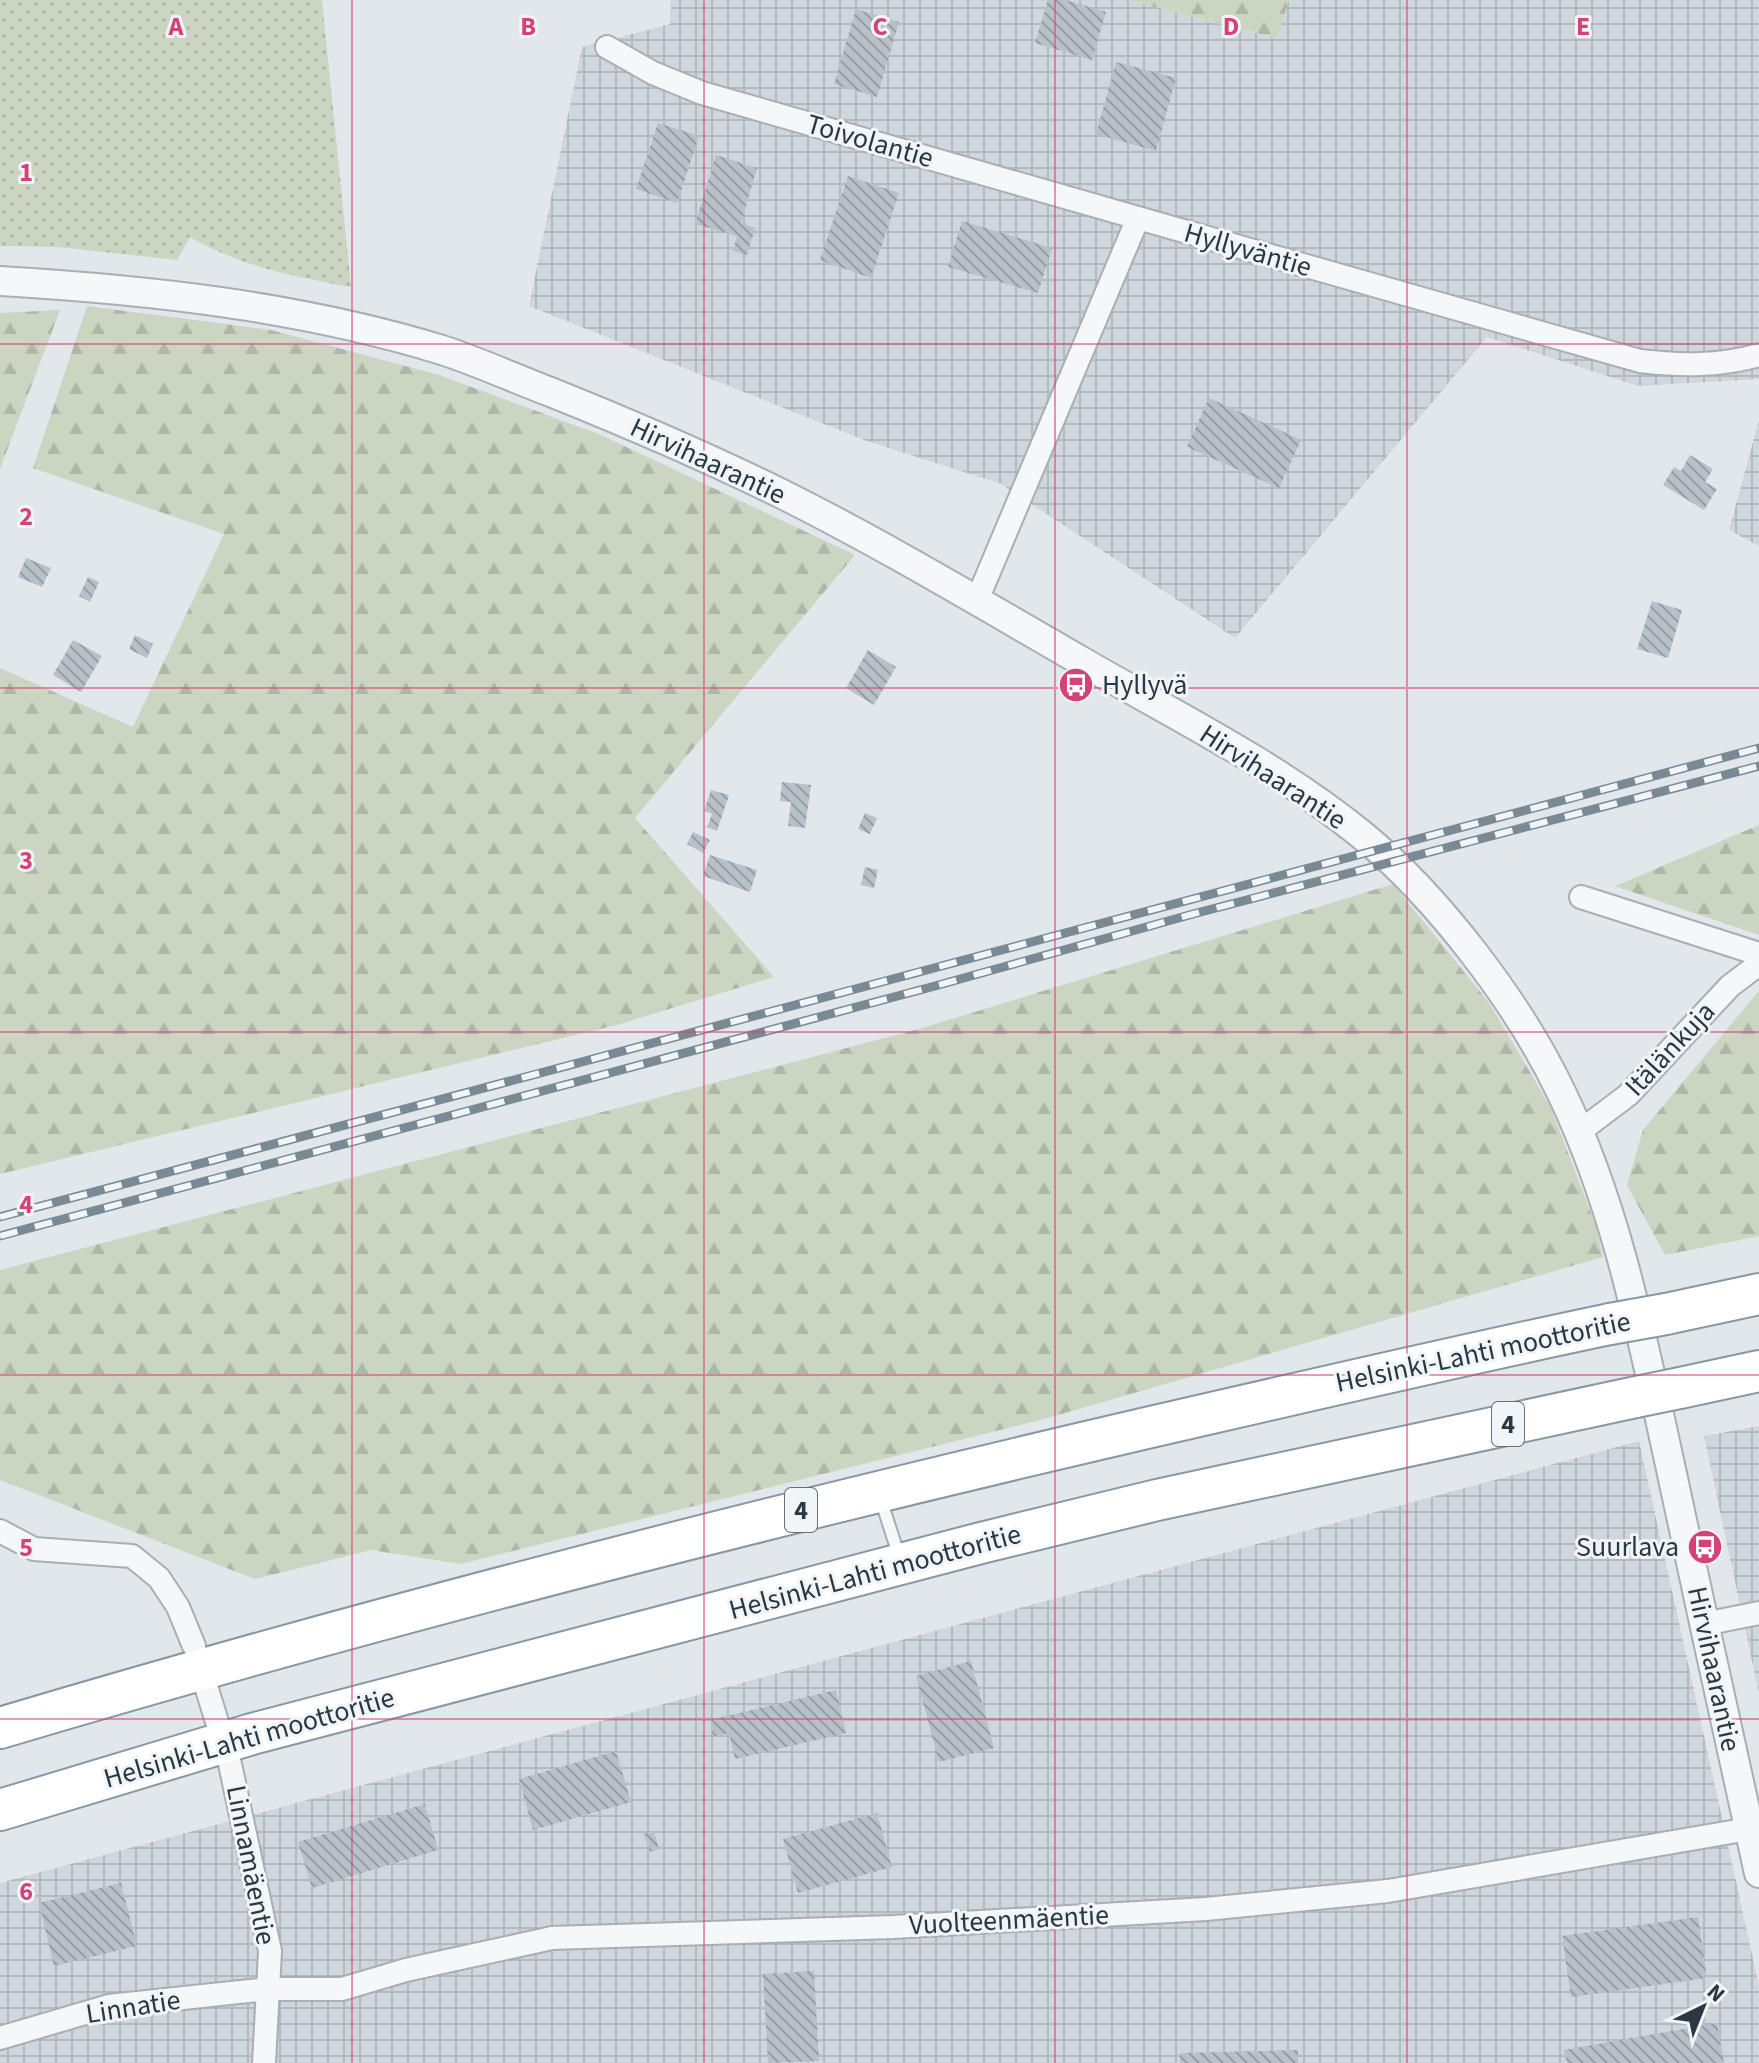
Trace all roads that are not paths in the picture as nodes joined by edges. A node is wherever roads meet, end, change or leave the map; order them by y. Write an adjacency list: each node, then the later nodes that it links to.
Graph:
1 (607, 47): 2 (street, Toivolantie)
2 (1138, 218): 4 (street, Hyllyväntie); 5 (street)
3 (0, 281): 5 (street, Hirvihaarantie)
4 (1759, 355)
5 (977, 600): 9 (street, Hirvihaarantie)
6 (1581, 897): 7 (street)
7 (1759, 954)
8 (1759, 964): 9 (street, Itälänkuja)
9 (1579, 1132): 16 (street, Hirvihaarantie)
10 (1759, 1294): 12 (highway, Helsinki-Lahti moottoritie / 4, bridge)
11 (1759, 1371): 14 (highway, Helsinki-Lahti moottoritie / 4, bridge)
12 (878, 1491): 14 (lane); 20 (highway, Helsinki-Lahti moottoritie / 4)
13 (0, 1531): 17 (street)
14 (902, 1565): 22 (highway, Helsinki-Lahti moottoritie / 4)
15 (1759, 1613): 16 (street)
16 (1704, 1624): 23 (street, Hirvihaarantie)
17 (194, 1646)
18 (205, 1683): 19 (street)
19 (218, 1725)
20 (0, 1728)
21 (230, 1764): 25 (street, Linnamäentie)
22 (0, 1810)
23 (1749, 1829): 24 (street, Hirvihaarantie); 25 (street, Vuolteenmäentie)
24 (1759, 1873)
25 (268, 1989): 26 (street, Linnatie); 27 (street, Linnamäentie)
26 (0, 2038)
27 (264, 2063)

